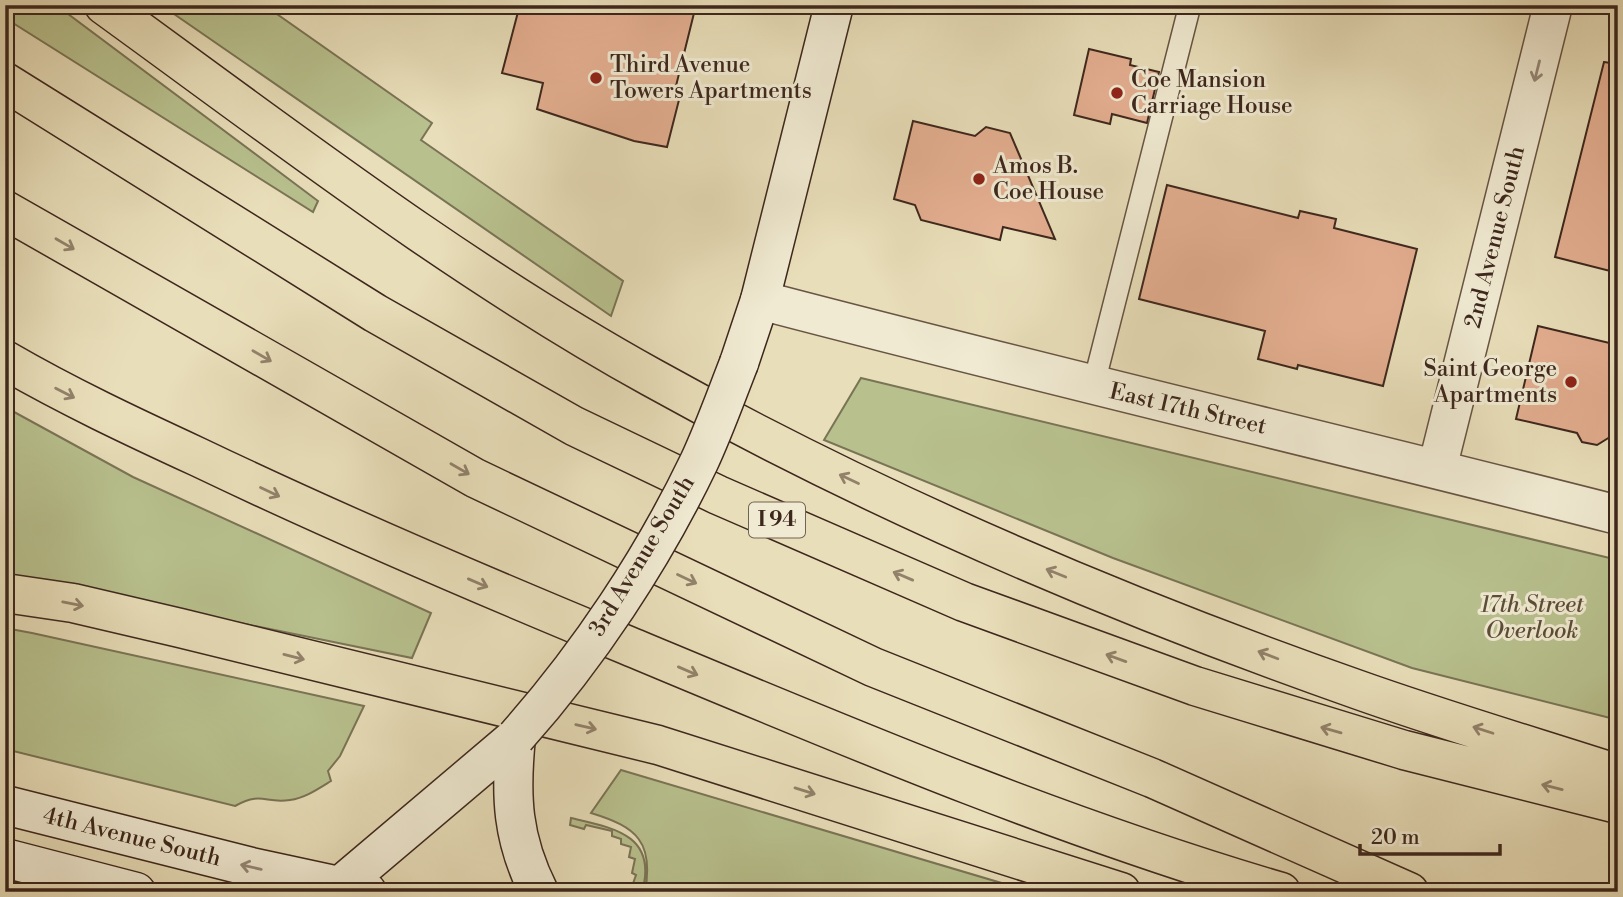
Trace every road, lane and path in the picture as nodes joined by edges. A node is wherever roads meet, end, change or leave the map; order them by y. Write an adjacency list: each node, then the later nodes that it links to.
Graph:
1 (104, 5): 14 (highway, one-way to 1)
2 (834, 5): 7 (street, 3rd Avenue South)
3 (1190, 5): 9 (lane)
4 (1553, 5): 10 (street, 2nd Avenue South, one-way to 10)
5 (5, 82): 15 (highway, I 94, one-way to 5)
6 (5, 210): 24 (highway, one-way to 24)
7 (760, 300): 9 (street, East 17th Street); 13 (street, 3rd Avenue South, bridge)
8 (5, 360): 23 (highway, one-way to 23)
9 (1093, 387): 10 (street, East 17th Street)
10 (1437, 469): 11 (street, East 17th Street)
11 (1618, 515)
12 (5, 593): 22 (highway, one-way to 22)
13 (516, 737): 18 (street, 3rd Avenue South); 21 (street)
14 (1618, 774)
15 (1618, 804)
16 (5, 805): 18 (street, 4th Avenue South, one-way to 16)
17 (8, 858): 19 (street); 20 (street)
18 (347, 890)
19 (59, 892)
20 (136, 892)
21 (539, 892)
22 (1121, 892)
23 (1281, 892)
24 (1409, 892)

